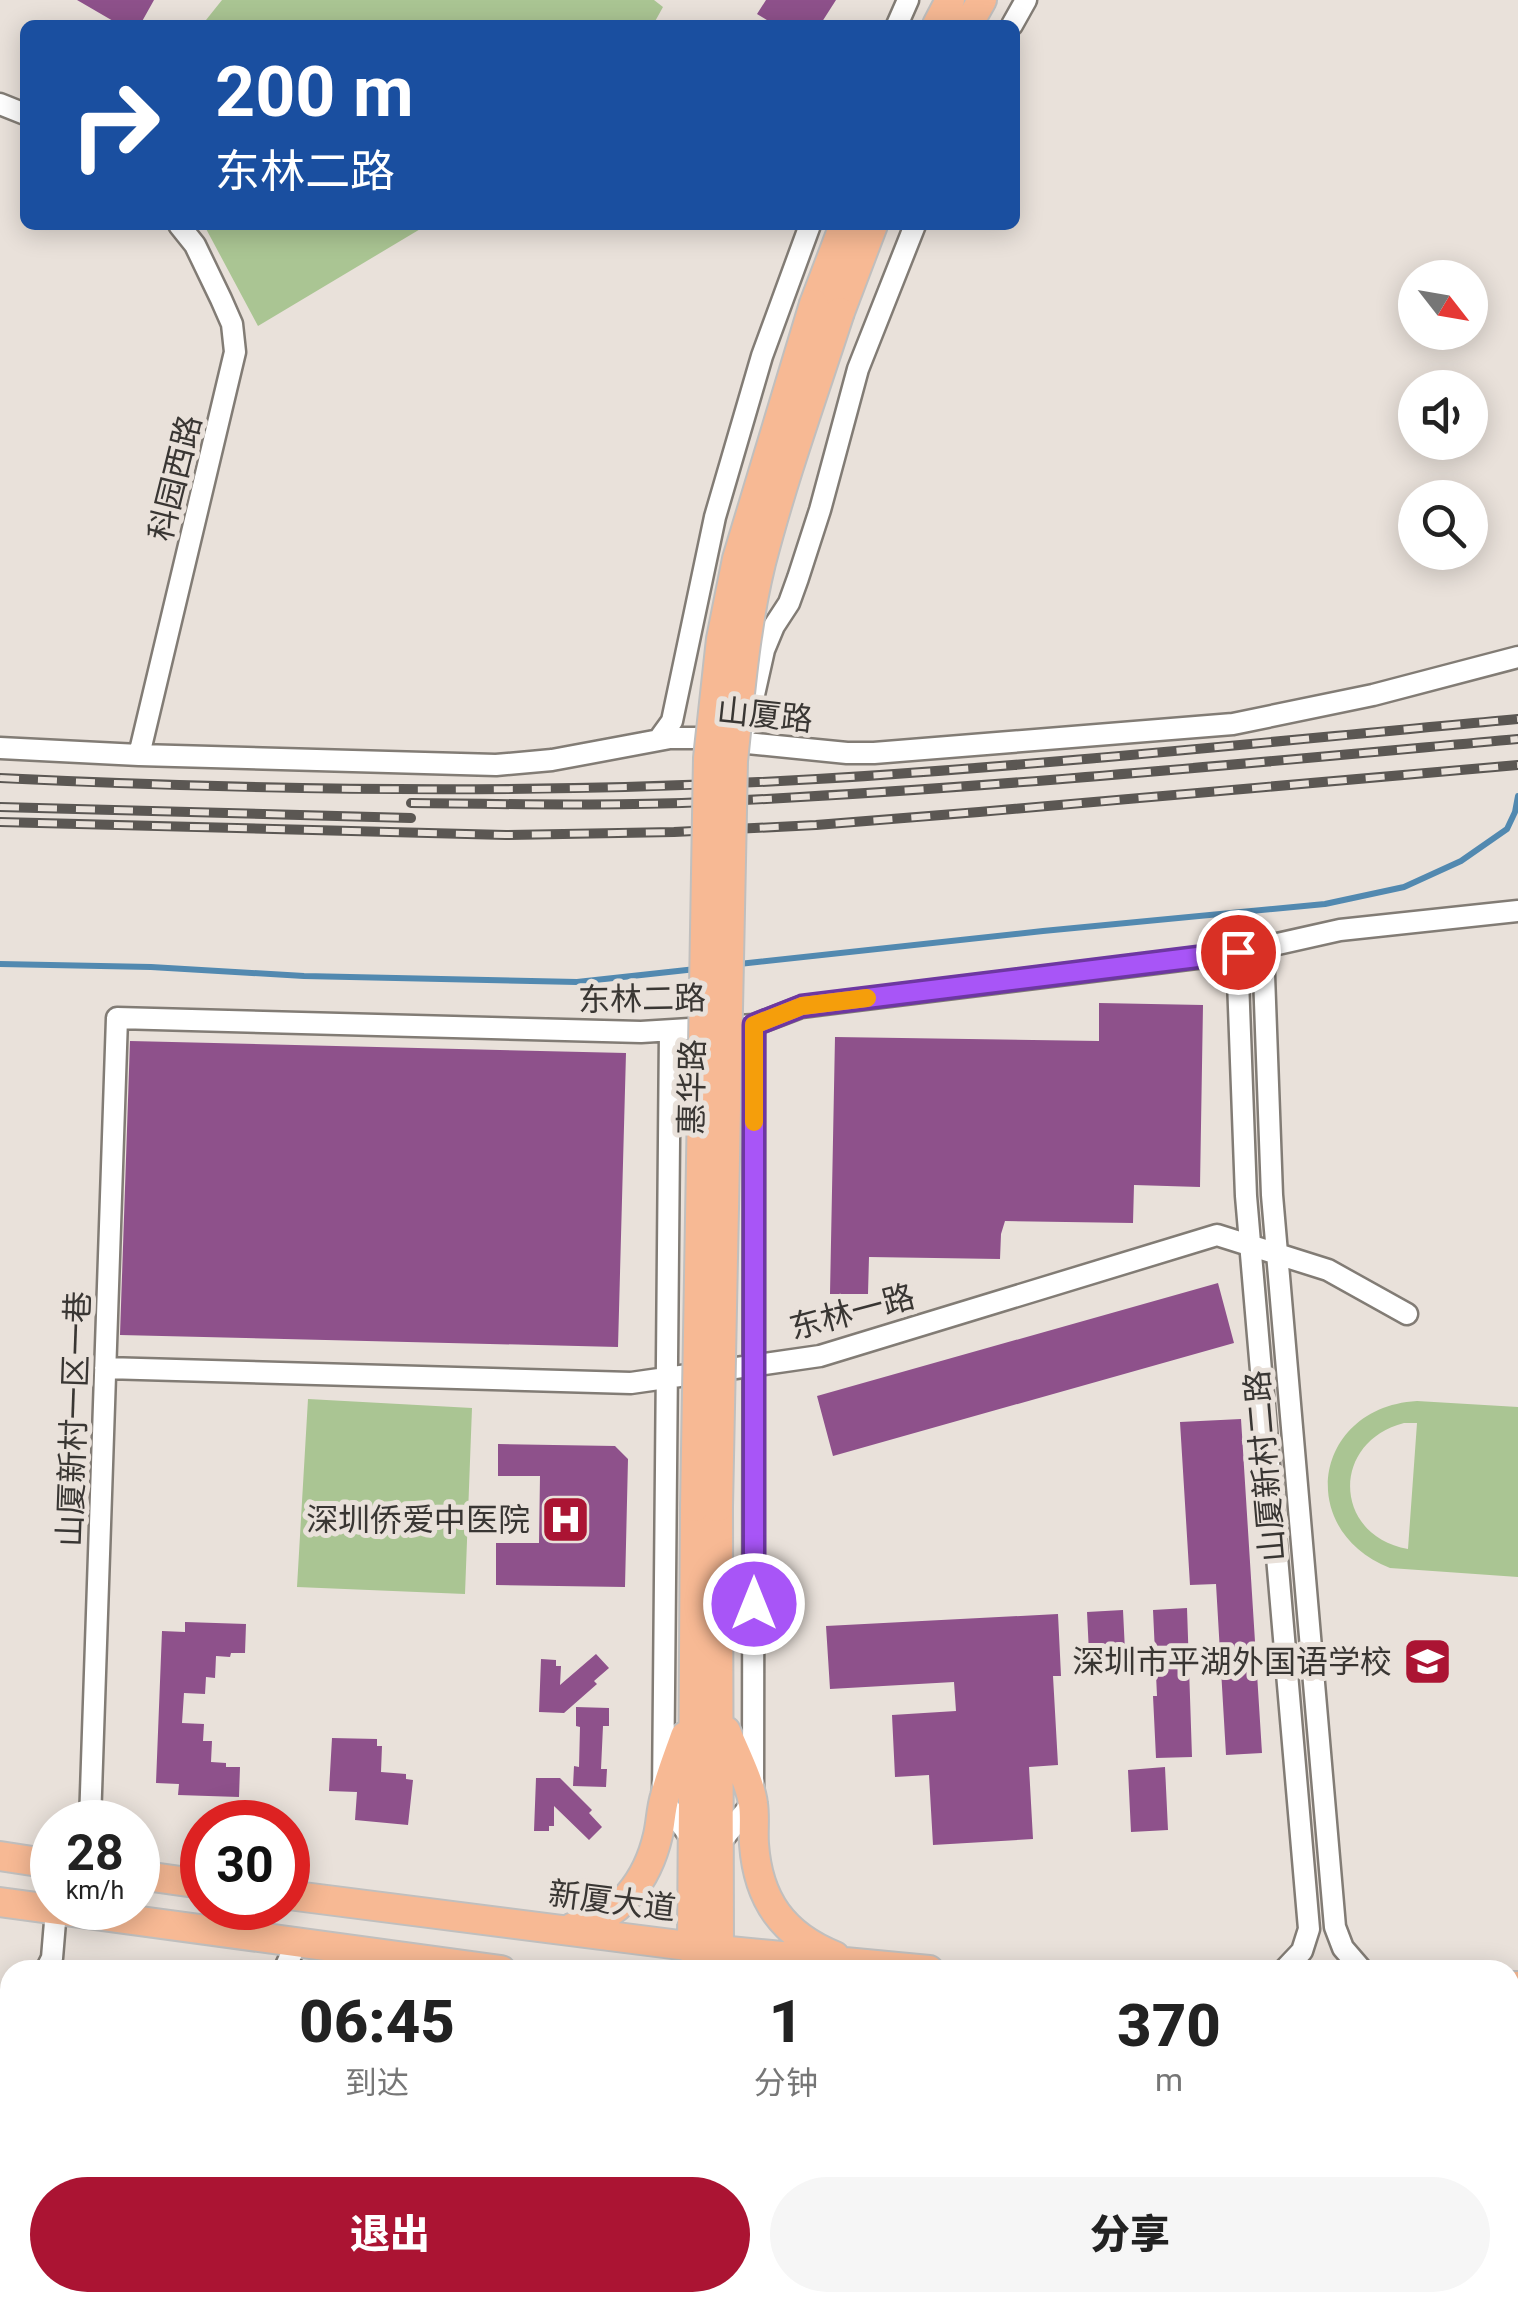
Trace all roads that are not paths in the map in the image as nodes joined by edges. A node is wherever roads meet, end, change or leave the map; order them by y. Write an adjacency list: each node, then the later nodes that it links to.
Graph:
1 (183, 230): 11 (street, 科园西路)
2 (808, 230): 8 (street)
3 (843, 230): 6 (main road, 惠华路)
4 (870, 230): 6 (main road, 惠华路)
5 (913, 230): 9 (street)
6 (827, 308): 24 (main road, 惠华路, bridge)
7 (1518, 657): 9 (street, 山厦路)
8 (660, 740): 9 (street, 山厦路); 11 (street, 山厦路)
9 (742, 742)
10 (0, 748): 11 (street, 山厦路)
11 (139, 755)
12 (1518, 911): 13 (street, 东林二路)
13 (1263, 947): 14 (street, 东林二路); 19 (street, 山厦新村二路)
14 (1238, 952): 16 (street, 东林二路); 18 (street, 山厦新村二路)
15 (117, 1018): 17 (street, 东林二路); 22 (street, 山厦新村一区一巷)
16 (754, 1025): 17 (street, 东林二路); 21 (street)
17 (670, 1030): 23 (street)
18 (1250, 1246): 19 (street, 东林一路); 21 (street, 东林一路); 44 (street, 山厦新村二路)
19 (1276, 1254): 20 (street, 东林一路); 45 (street, 山厦新村二路)
20 (1407, 1314)
21 (754, 1366): 23 (street, 东林一路); 27 (street)
22 (105, 1368): 23 (street, 东林一路); 25 (street, 山厦新村一区一巷)
23 (667, 1378): 26 (street)
24 (706, 1712): 26 (main road); 27 (main road); 28 (main road, 惠华路)
25 (91, 1800)
26 (663, 1800): 28 (street); 36 (main road)
27 (754, 1802): 28 (street); 43 (main road)
28 (706, 1842): 38 (main road, 惠华路)
29 (0, 1856): 30 (main road)
30 (30, 1861)
31 (310, 1898): 36 (main road, 新厦大道)
32 (0, 1902): 33 (main road)
33 (30, 1906)
34 (160, 1924): 37 (main road)
35 (54, 1930): 39 (street)
36 (558, 1930): 38 (main road, 新厦大道)
37 (297, 1942): 40 (street); 41 (main road)
38 (707, 1959): 42 (main road, 新厦大道)
39 (51, 1960)
40 (289, 1960)
41 (428, 1960)
42 (755, 1960)
43 (846, 1960)
44 (1293, 1960)
45 (1353, 1960)

